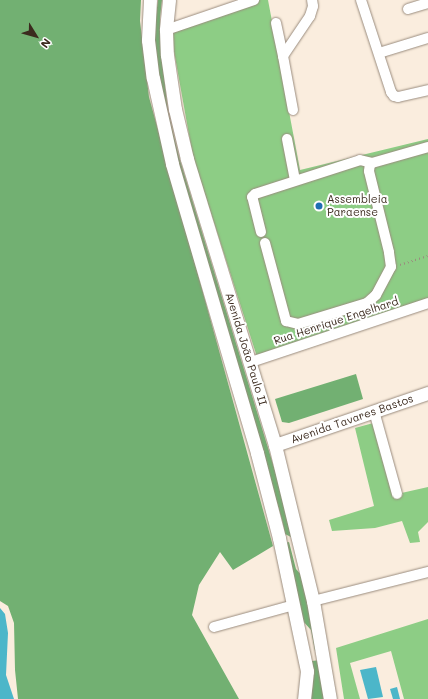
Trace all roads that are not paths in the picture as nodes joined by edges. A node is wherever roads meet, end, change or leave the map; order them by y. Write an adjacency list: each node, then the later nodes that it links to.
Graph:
1 (150, 0): 28 (main road, Avenida João Paulo II)
2 (169, 0): 10 (main road, Avenida João Paulo II)
3 (254, 0): 6 (street)
4 (312, 0): 13 (street)
5 (361, 0): 12 (street)
6 (230, 3): 10 (street)
7 (428, 3): 8 (street)
8 (408, 9)
9 (276, 23): 13 (street)
10 (166, 30): 23 (main road, Avenida João Paulo II)
11 (428, 38): 12 (street)
12 (379, 53): 14 (street)
13 (282, 56): 15 (street)
14 (428, 90)
15 (293, 110)
16 (286, 139): 19 (street)
17 (428, 147): 18 (street)
18 (372, 163): 19 (street); 21 (street)
19 (295, 180): 20 (street)
20 (262, 232)
21 (264, 243)
22 (428, 303): 23 (street, Rua Henrique Engelhard)
23 (251, 362): 26 (main road, Avenida João Paulo II)
24 (428, 393): 25 (main road, Avenida Tavares Bastos)
25 (374, 411): 26 (main road, Avenida Tavares Bastos); 27 (street)
26 (275, 445): 29 (main road, Avenida João Paulo II)
27 (397, 494)
28 (279, 538): 29 (main road); 32 (main road, Avenida João Paulo II)
29 (304, 568): 31 (main road, Avenida João Paulo II)
30 (428, 572): 31 (street)
31 (313, 601): 35 (main road, Avenida João Paulo II)
32 (294, 605): 33 (main road, Avenida João Paulo II); 34 (street)
33 (298, 623): 35 (main road); 36 (main road, Avenida João Paulo II)
34 (214, 626)
35 (323, 653): 37 (main road, Avenida João Paulo II)
36 (304, 699)
37 (330, 699)

